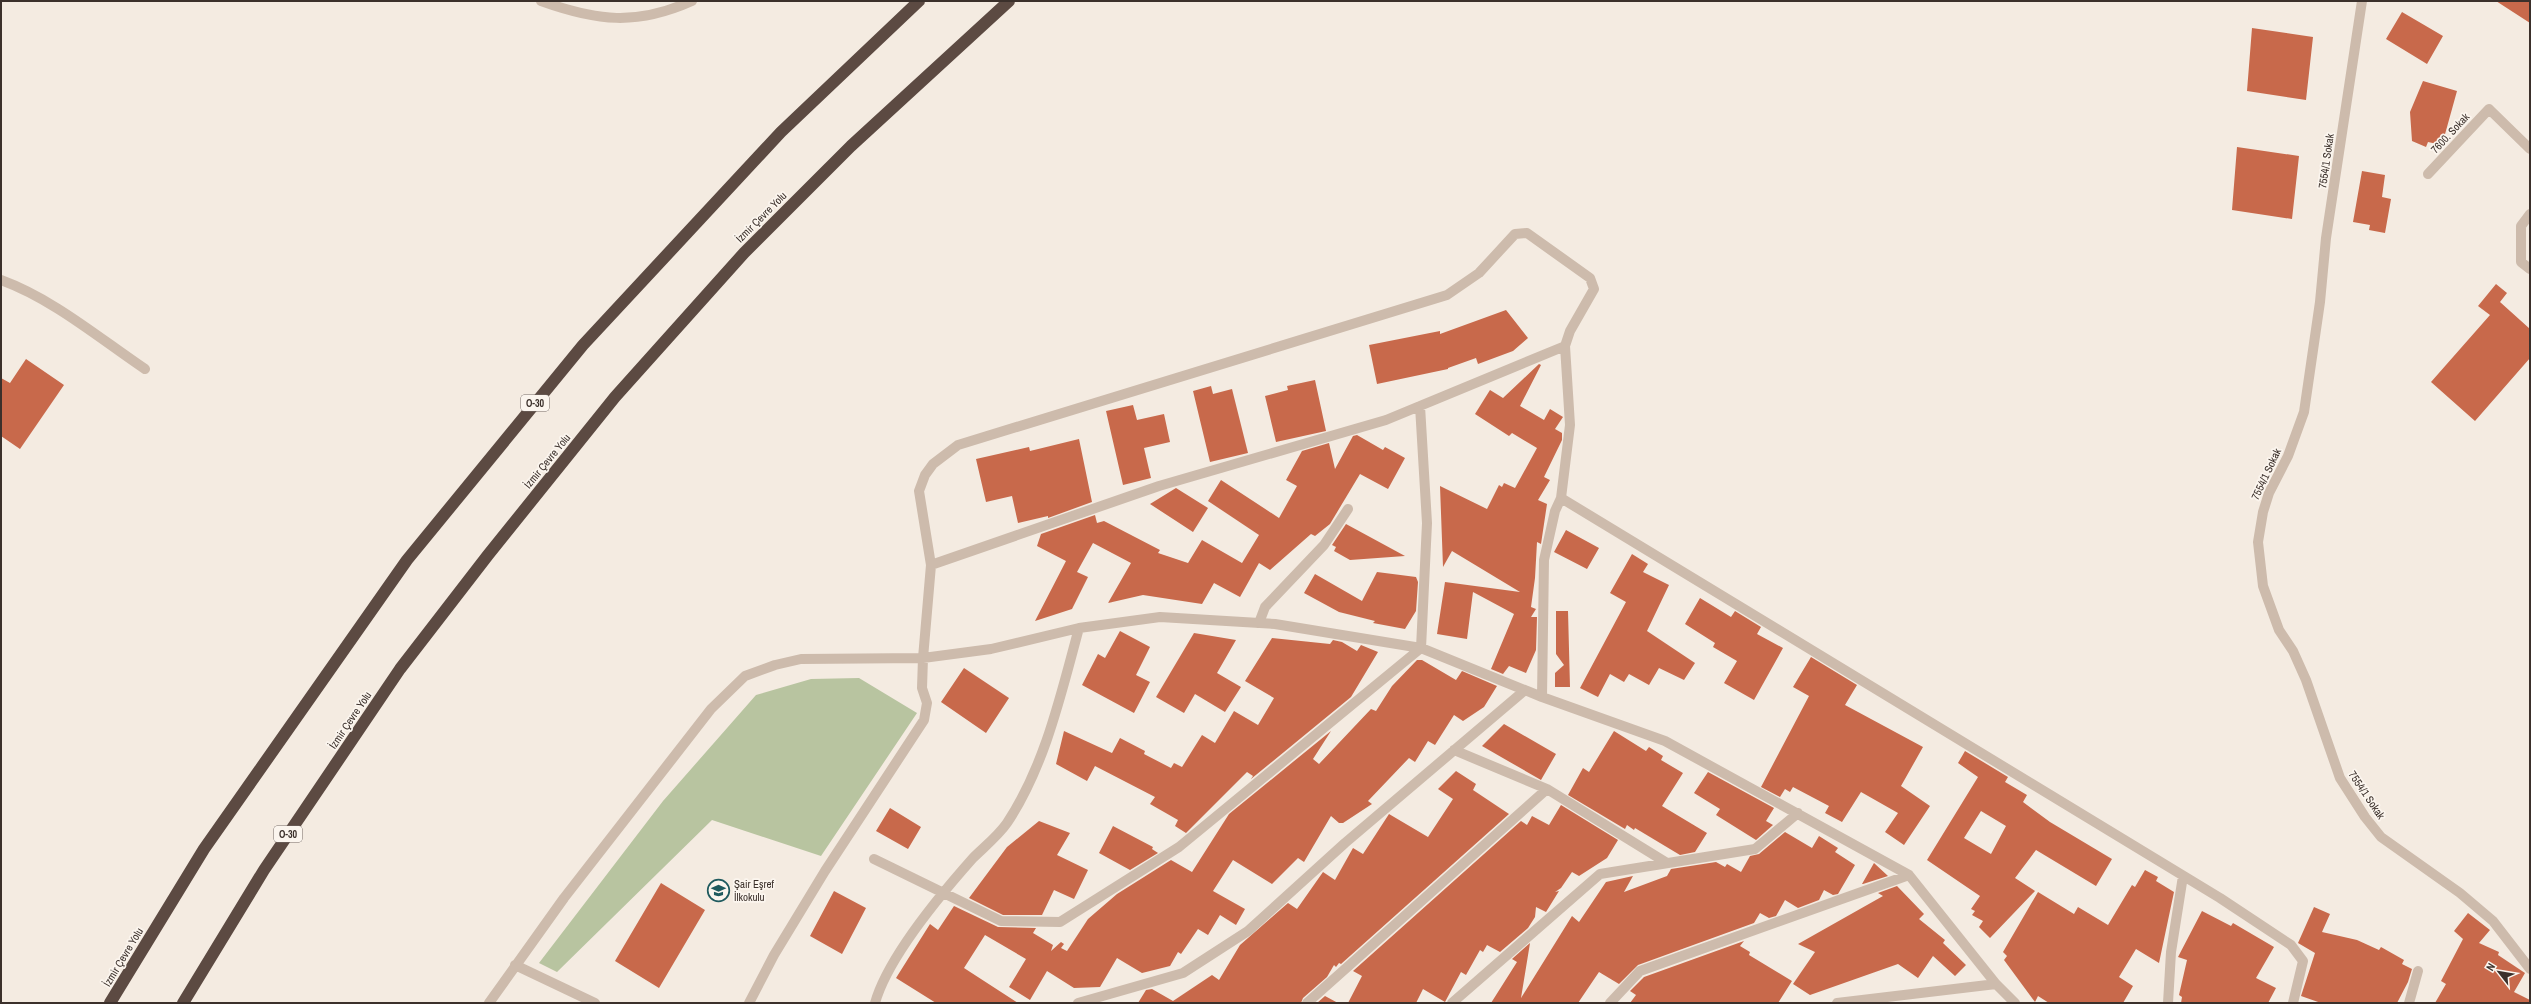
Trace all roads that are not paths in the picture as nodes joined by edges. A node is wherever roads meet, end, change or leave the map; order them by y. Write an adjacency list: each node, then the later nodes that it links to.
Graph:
1 (541, 1): 2 (street)
2 (690, 1)
3 (919, 1): 37 (highway, İzmir Çevre Yolu / O-30)
4 (1009, 1): 31 (highway, İzmir Çevre Yolu / O-30)
5 (2362, 1): 33 (street, 7554/1 Sokak)
6 (2530, 149): 7 (street, 7600. Sokak)
7 (2428, 174)
8 (2530, 214): 9 (street)
9 (2530, 269)
10 (1, 280): 12 (street)
11 (1565, 346): 13 (street); 14 (street); 16 (street)
12 (145, 369)
13 (1420, 406): 16 (street); 19 (street)
14 (1561, 498): 22 (street); 29 (street)
15 (1348, 510): 17 (street)
16 (931, 565): 20 (street)
17 (1259, 623): 18 (street); 19 (street)
18 (1079, 628): 20 (street); 30 (street)
19 (1421, 648): 21 (street); 30 (street)
20 (923, 658): 32 (street); 42 (street)
21 (1525, 690): 22 (street); 23 (street)
22 (1542, 697): 25 (street)
23 (1454, 750): 24 (street); 44 (street)
24 (1547, 790): 27 (street); 45 (street)
25 (1798, 813): 27 (street); 28 (street)
26 (874, 859): 30 (street)
27 (1667, 863): 46 (street)
28 (1909, 875): 35 (street); 47 (street)
29 (2183, 876): 50 (street); 51 (street)
30 (943, 893): 43 (street)
31 (206, 962): 38 (highway, İzmir Çevre Yolu / O-30); 39 (highway)
32 (515, 965): 40 (street); 41 (street)
33 (2530, 969)
34 (2418, 971): 52 (street)
35 (1996, 984): 36 (street); 49 (street)
36 (1866, 1001): 48 (street)
37 (110, 1003)
38 (183, 1003)
39 (188, 1003)
40 (489, 1003)
41 (594, 1003)
42 (749, 1003)
43 (875, 1003)
44 (1078, 1003)
45 (1307, 1003)
46 (1452, 1003)
47 (1610, 1003)
48 (1837, 1003)
49 (2015, 1003)
50 (2168, 1003)
51 (2293, 1003)
52 (2408, 1003)

